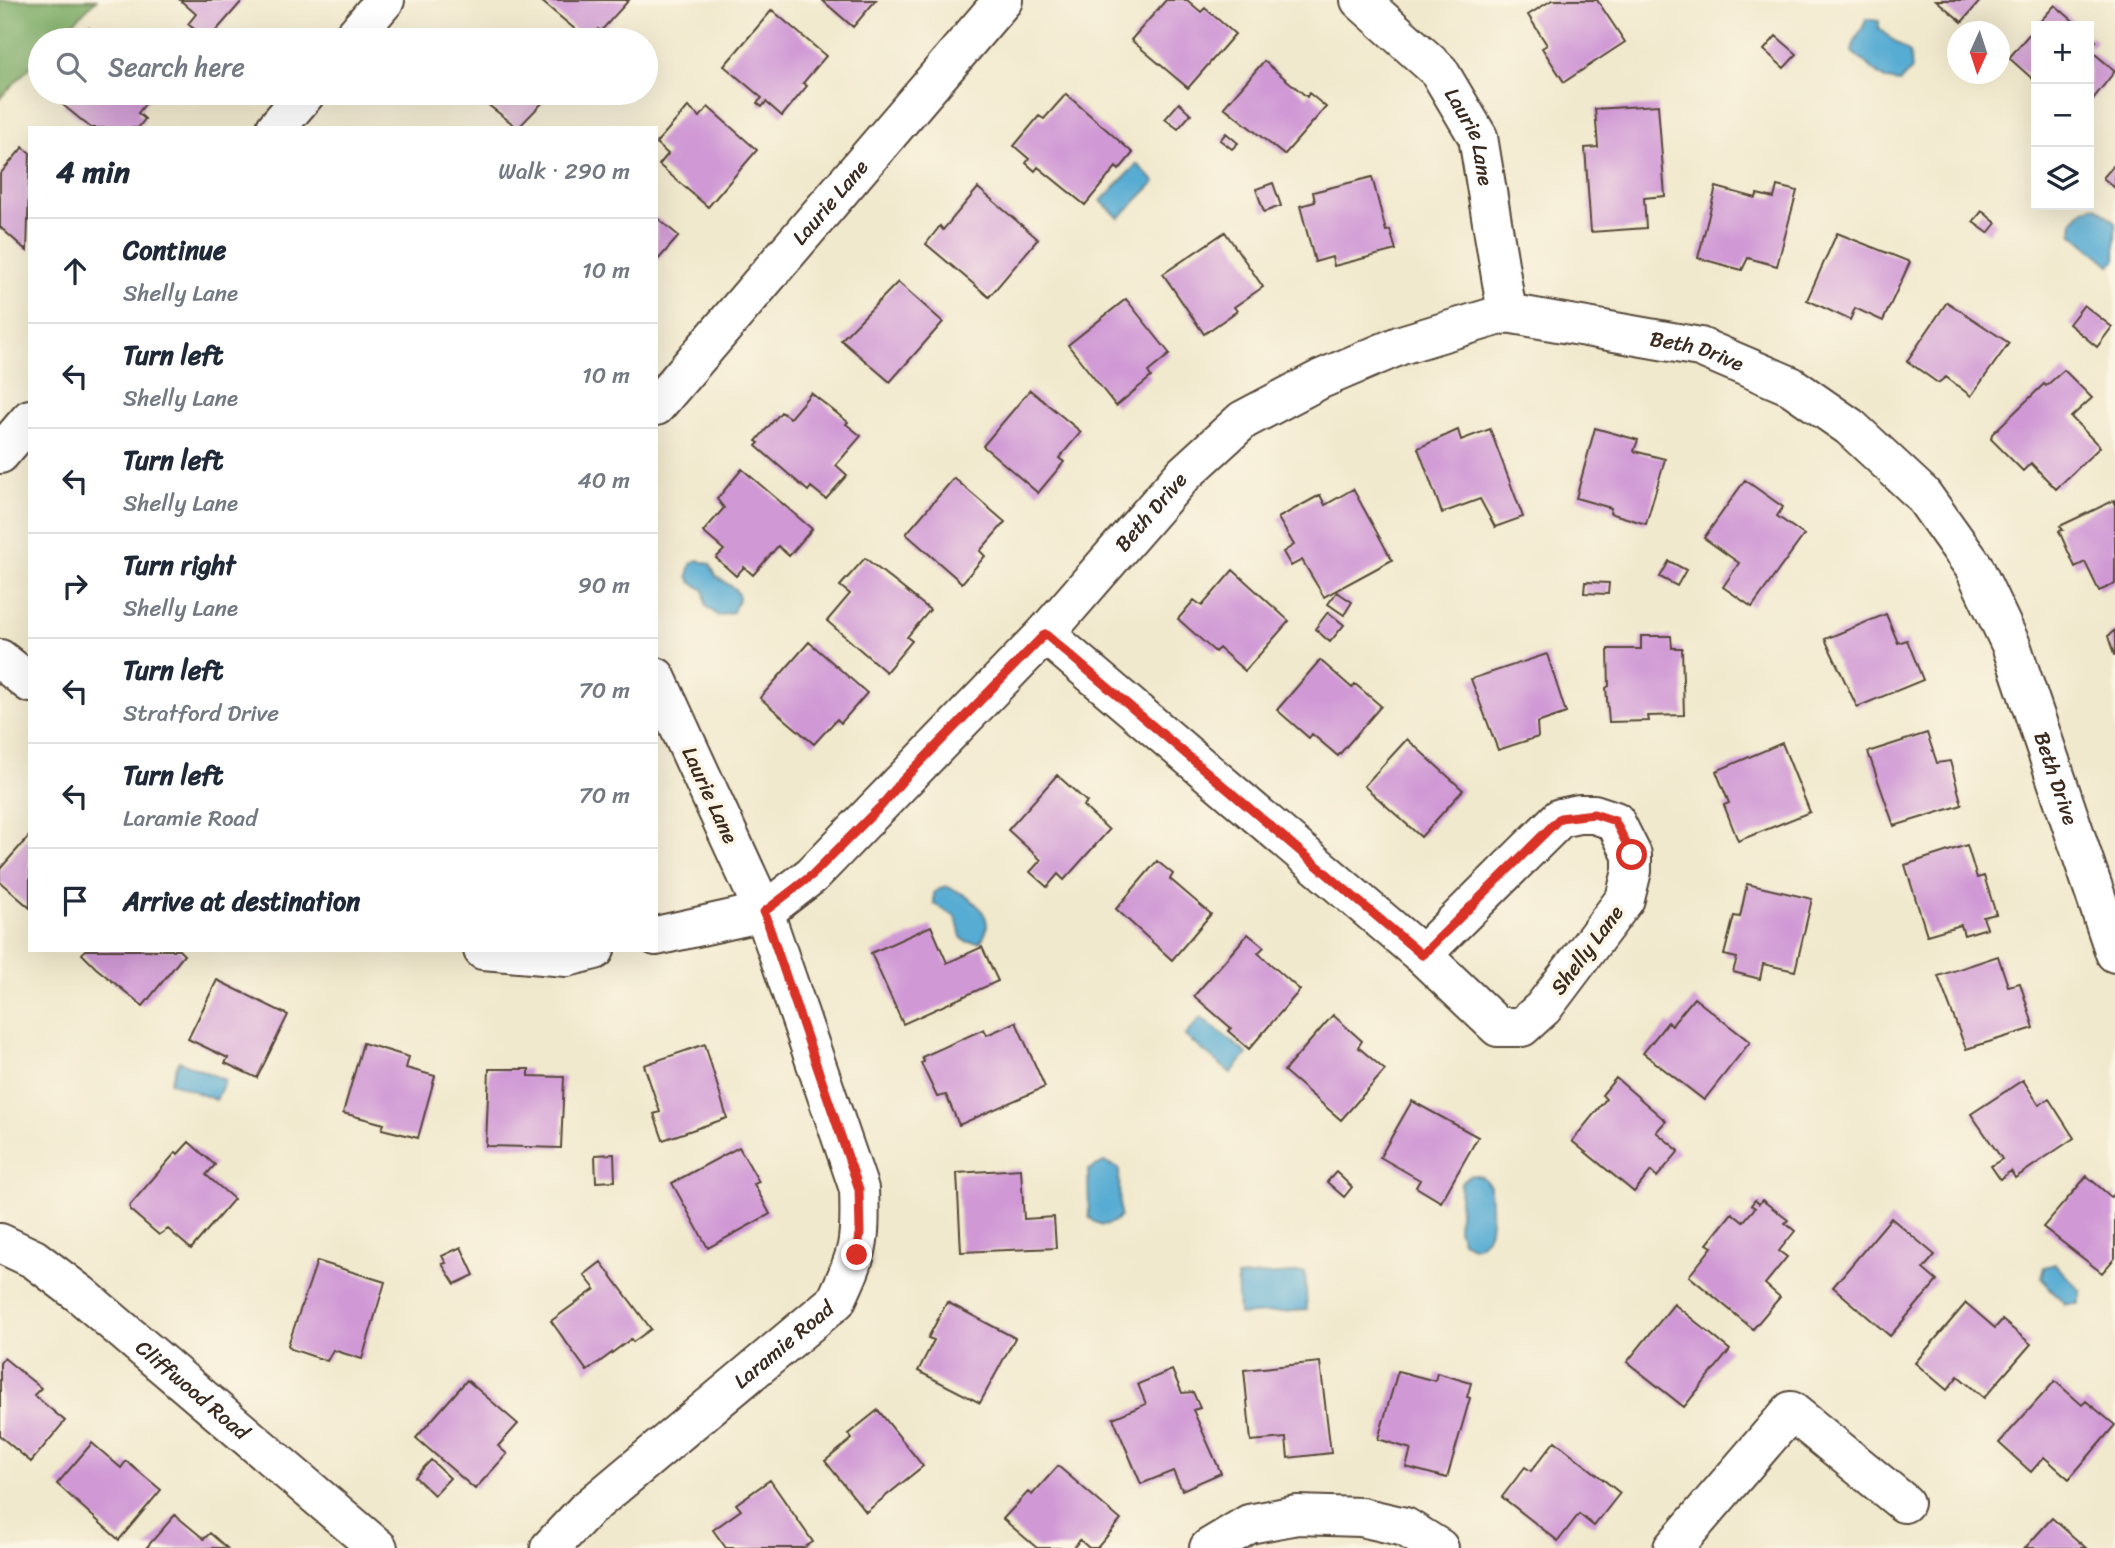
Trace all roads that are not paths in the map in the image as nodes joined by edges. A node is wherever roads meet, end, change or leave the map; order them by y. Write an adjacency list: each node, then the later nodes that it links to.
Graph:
1 (385, 0): 4 (street)
2 (1003, 0): 8 (street, Laurie Lane)
3 (1360, 0): 7 (street, Laurie Lane)
4 (361, 28)
5 (296, 105): 6 (street)
6 (278, 126)
7 (1507, 313): 11 (street, Beth Drive); 19 (street, Beth Drive)
8 (658, 404)
9 (28, 421): 10 (street)
10 (0, 454)
11 (1045, 634): 15 (street, Beth Drive); 20 (street, Shelly Lane)
12 (0, 659): 13 (street)
13 (28, 681)
14 (658, 681): 15 (street, Laurie Lane)
15 (764, 912): 16 (street); 24 (street, Laramie Road)
16 (658, 936)
17 (507, 952): 18 (street)
18 (587, 952)
19 (2115, 953)
20 (1422, 955): 20 (street, Shelly Lane)
21 (0, 1243): 23 (street, Cliffwood Road)
22 (1904, 1503): 27 (street)
23 (379, 1548)
24 (550, 1548)
25 (1209, 1548): 26 (street)
26 (1438, 1548)
27 (1673, 1548)

